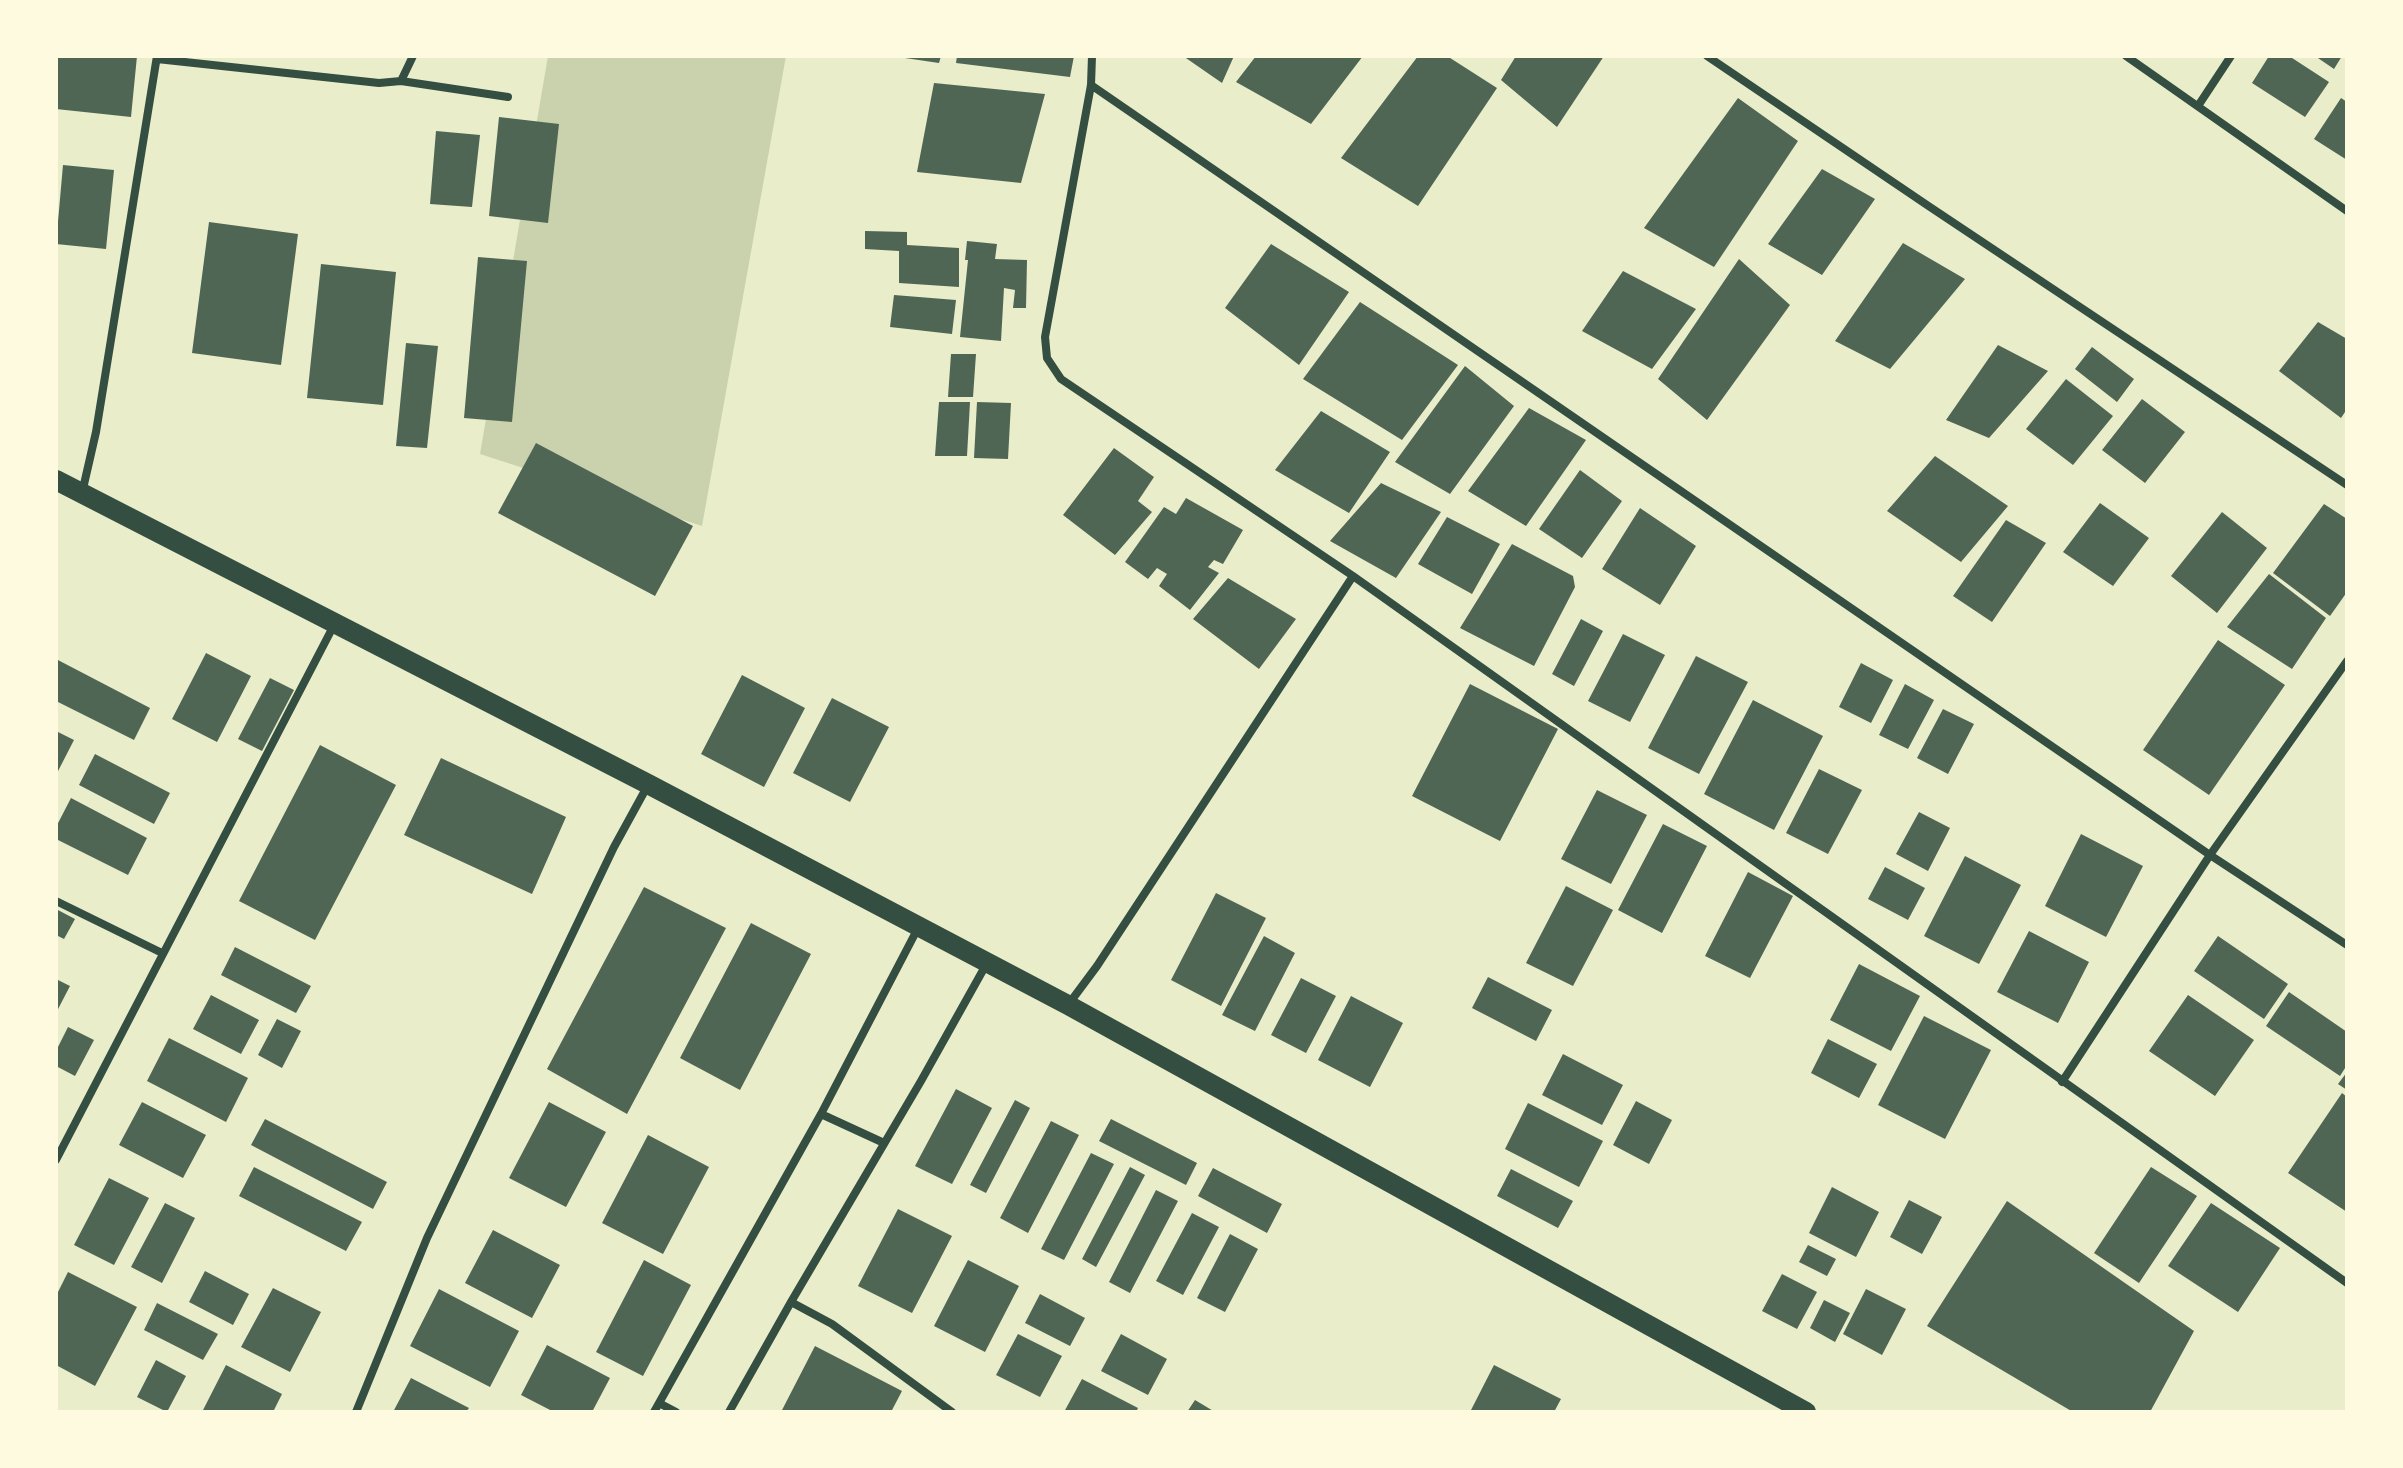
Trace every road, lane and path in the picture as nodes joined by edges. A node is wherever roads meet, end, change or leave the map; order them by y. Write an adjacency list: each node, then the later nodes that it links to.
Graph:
1 (413, 56): 7 (street)
2 (1092, 56): 8 (street)
3 (1707, 56): 13 (street)
4 (2126, 56): 10 (street)
5 (2231, 56): 10 (street)
6 (157, 58): 7 (street); 14 (street)
7 (401, 81): 9 (street)
8 (1091, 85): 15 (street); 19 (street)
9 (508, 97)
10 (2198, 106): 11 (street)
11 (2347, 211)
12 (56, 480): 14 (main road)
13 (2347, 485)
14 (82, 493): 16 (main road)
15 (1353, 576): 25 (street); 26 (street)
16 (335, 623): 18 (main road); 23 (street)
17 (2347, 661): 19 (street)
18 (648, 784): 21 (main road); 33 (street)
19 (2210, 855): 22 (street); 26 (street)
20 (56, 901): 23 (street)
21 (919, 926): 24 (main road); 27 (street)
22 (2347, 945)
23 (162, 953): 29 (street)
24 (987, 963): 25 (main road); 28 (street)
25 (1068, 1005): 38 (main road)
26 (2062, 1082): 30 (street)
27 (821, 1114): 28 (street); 32 (street)
28 (884, 1143): 31 (street)
29 (56, 1160)
30 (2347, 1283)
31 (791, 1302): 36 (street); 37 (street)
32 (659, 1403): 34 (street); 35 (street)
33 (356, 1412)
34 (654, 1412)
35 (676, 1412)
36 (729, 1412)
37 (952, 1412)
38 (1806, 1412)

